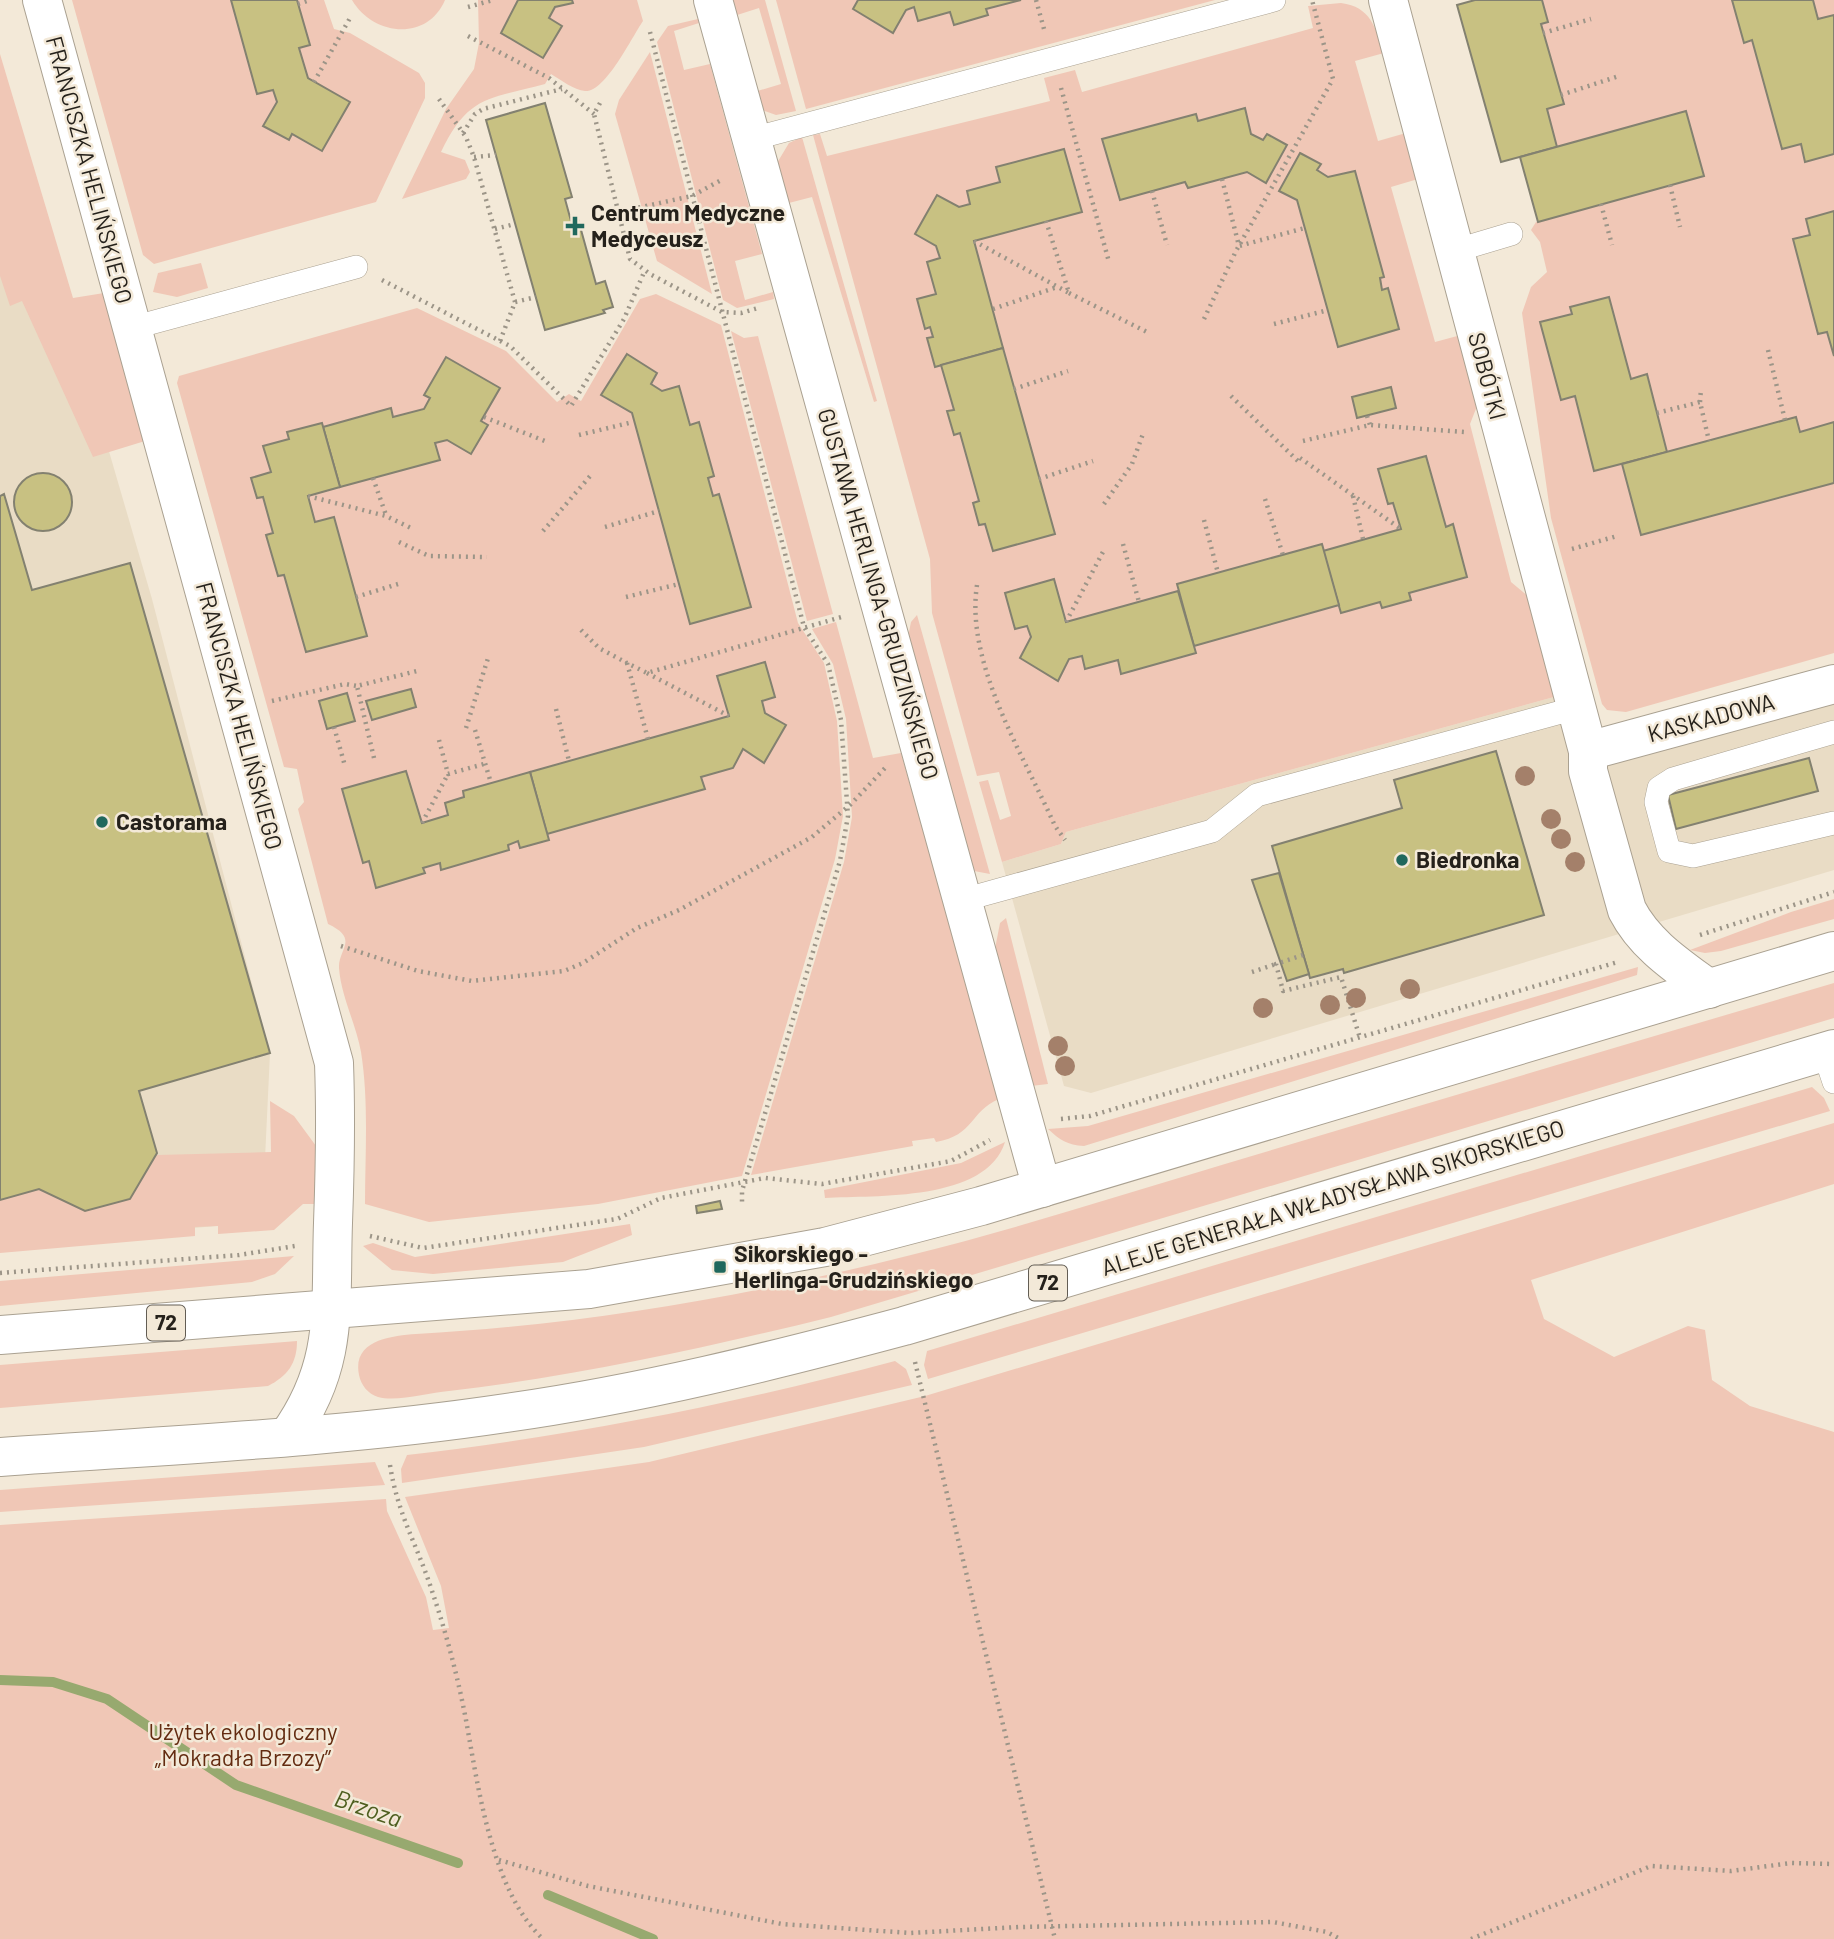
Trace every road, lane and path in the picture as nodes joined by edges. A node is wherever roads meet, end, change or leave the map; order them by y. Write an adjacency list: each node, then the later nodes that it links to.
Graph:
1 (42, 0): 58 (street, FRANCISZKA HELIŃSKIEGO)
2 (310, 0): 9 (path)
3 (493, 0): 10 (path)
4 (713, 0): 25 (street, GUSTAWA HERLINGA-GRUDZIŃSKIEGO)
5 (1036, 0): 16 (path)
6 (1274, 0): 16 (lane)
7 (1312, 0): 43 (path)
8 (1388, 0): 44 (street, SOBÓTKI)
9 (298, 4)
10 (468, 7)
11 (350, 18): 18 (path)
12 (1591, 19): 14 (path)
13 (650, 32): 31 (path)
14 (1544, 33)
15 (468, 36): 19 (path)
16 (1053, 58): 25 (lane); 45 (path)
17 (1619, 76): 20 (path)
18 (314, 82)
19 (562, 89): 23 (path); 24 (path)
20 (1561, 95)
21 (439, 99): 24 (path)
22 (600, 103): 23 (path)
23 (594, 114): 33 (path)
24 (463, 133): 27 (path)
25 (755, 150): 31 (path); 109 (street, GUSTAWA HERLINGA-GRUDZIŃSKIEGO)
26 (496, 155): 27 (path)
27 (474, 157): 38 (path)
28 (1222, 179): 43 (path)
29 (1670, 185): 36 (path)
30 (1152, 191): 41 (path)
31 (692, 195): 33 (path); 55 (path)
32 (1601, 205): 42 (path)
33 (618, 212): 47 (path)
34 (1046, 221): 49 (path)
35 (515, 223): 38 (path)
36 (1680, 227)
37 (1305, 228): 43 (path)
38 (495, 229): 51 (path)
39 (1511, 234): 44 (lane)
40 (974, 242): 48 (path)
41 (1167, 245)
42 (1612, 245)
43 (1239, 246): 56 (path)
44 (1454, 251): 120 (street, SOBÓTKI)
45 (1109, 262)
46 (356, 267): 58 (lane); 60 (path)
47 (645, 270): 55 (path); 60 (path)
48 (1057, 287): 49 (path); 53 (path)
49 (1069, 293): 59 (path)
50 (536, 297): 51 (path)
51 (515, 302): 60 (path)
52 (764, 307): 55 (path)
53 (993, 309)
54 (1328, 310): 57 (path)
55 (722, 313): 111 (path)
56 (1204, 319)
57 (1274, 324)
58 (132, 328): 160 (street, FRANCISZKA HELIŃSKIEGO)
59 (1147, 332)
60 (500, 341)
61 (1768, 350): 70 (path)
62 (1068, 371): 64 (path)
63 (1701, 388): 66 (path)
64 (1014, 389)
65 (1231, 396): 83 (path)
66 (1700, 402): 67 (path); 78 (path)
67 (1657, 413)
68 (1367, 416): 72 (path)
69 (484, 417): 76 (path)
70 (1785, 420)
71 (634, 422): 75 (path)
72 (1370, 425): 74 (path); 77 (path)
73 (1144, 431): 86 (path)
74 (1472, 432)
75 (579, 435)
76 (545, 441)
77 (1303, 441)
78 (1709, 441)
79 (1093, 461): 82 (path)
80 (591, 475): 93 (path)
81 (373, 478): 88 (path)
82 (1039, 479)
83 (1353, 494): 92 (path); 95 (path)
84 (307, 496): 88 (path)
85 (1265, 499): 100 (path)
86 (1104, 504)
87 (659, 511): 90 (path)
88 (386, 516): 91 (path)
89 (1204, 520): 102 (path)
90 (605, 527)
91 (411, 528)
92 (1401, 529)
93 (543, 531)
94 (1617, 536): 99 (path)
95 (1363, 539)
96 (399, 542): 101 (path)
97 (1123, 544): 108 (path)
98 (1104, 550): 110 (path)
99 (1567, 551)
100 (1283, 555)
101 (487, 557)
102 (1218, 573)
103 (398, 584): 106 (path)
104 (679, 584): 107 (path)
105 (977, 585): 140 (path)
106 (356, 597)
107 (626, 597)
108 (1139, 602)
109 (882, 610): 111 (path); 127 (street, GUSTAWA HERLINGA-GRUDZIŃSKIEGO)
110 (1066, 622)
111 (804, 627): 116 (path); 137 (path)
112 (581, 630): 114 (path)
113 (489, 655): 124 (path)
114 (627, 663): 116 (path); 128 (path)
115 (421, 670): 117 (path)
116 (647, 673): 122 (path)
117 (357, 686): 119 (path); 131 (path)
118 (1833, 687): 130 (street, KASKADOWA)
119 (261, 704)
120 (1576, 708): 130 (street, SOBÓTKI); 140 (lane)
121 (556, 709): 132 (path)
122 (729, 716)
123 (334, 727): 134 (path)
124 (466, 728)
125 (475, 730): 133 (path)
126 (1834, 732): 139 (lane)
127 (918, 737): 137 (path); 142 (street, GUSTAWA HERLINGA-GRUDZIŃSKIEGO)
128 (648, 739)
129 (439, 740): 135 (path)
130 (1588, 751): 144 (street, SOBÓTKI)
131 (374, 758)
132 (569, 761)
133 (484, 764): 135 (path); 136 (path)
134 (345, 766)
135 (448, 774): 138 (path)
136 (491, 783)
137 (847, 807): 143 (path); 154 (path)
138 (422, 823)
139 (1834, 823)
140 (1093, 864): 142 (lane)
141 (1834, 891): 144 (path)
142 (963, 900): 155 (street, GUSTAWA HERLINGA-GRUDZIŃSKIEGO)
143 (339, 945)
144 (1658, 951): 149 (street, SOBÓTKI); 150 (path)
145 (1834, 951): 149 (street, 72)
146 (1303, 955): 147 (path)
147 (1276, 964): 148 (path); 150 (path)
148 (1252, 972)
149 (1709, 989): 155 (street, 72)
150 (1360, 1038): 152 (path)
151 (1831, 1061): 161 (street, ALEJE GENERAŁA WŁADYSŁAWA SIKORSKIEGO / 72)
152 (1049, 1120)
153 (998, 1135): 154 (path)
154 (745, 1182): 156 (path); 157 (path)
155 (1042, 1188): 160 (street, 72)
156 (742, 1205)
157 (359, 1237)
158 (302, 1244): 159 (path)
159 (0, 1273)
160 (333, 1310): 162 (street, 72); 164 (street, FRANCISZKA HELIŃSKIEGO)
161 (904, 1326): 163 (street, ALEJE GENERAŁA WŁADYSŁAWA SIKORSKIEGO / 72); 168 (path)
162 (0, 1335)
163 (384, 1428): 164 (street, ALEJE GENERAŁA WŁADYSŁAWA SIKORSKIEGO / 72); 166 (path)
164 (288, 1436): 165 (street, ALEJE GENERAŁA WŁADYSŁAWA SIKORSKIEGO / 72)
165 (0, 1457)
166 (499, 1860): 168 (path); 169 (path)
167 (1834, 1864): 172 (path)
168 (1051, 1927): 170 (path); 171 (path)
169 (543, 1939)
170 (1055, 1939)
171 (1340, 1939)
172 (1471, 1939)

